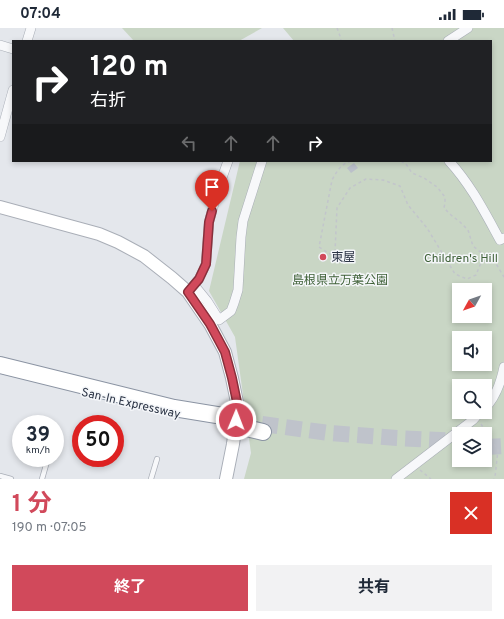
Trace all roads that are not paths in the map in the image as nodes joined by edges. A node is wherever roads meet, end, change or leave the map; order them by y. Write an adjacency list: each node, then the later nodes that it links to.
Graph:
1 (31, 28): 3 (street)
2 (468, 28): 4 (street)
3 (27, 40)
4 (450, 40)
5 (0, 45): 6 (street)
6 (12, 49)
7 (12, 94): 8 (street)
8 (0, 137)
9 (228, 162): 14 (street)
10 (262, 162): 14 (street)
11 (450, 162): 13 (street)
12 (0, 208): 14 (main road)
13 (504, 238)
14 (191, 289): 28 (main road)
15 (0, 365): 20 (highway, San-In Expressway)
16 (504, 367): 18 (street)
17 (0, 371): 20 (highway, San-In Expressway)
18 (492, 398)
19 (474, 419): 29 (street)
20 (236, 422): 21 (highway, San-In Expressway)
21 (262, 428)
22 (157, 459): 27 (lane)
23 (45, 467): 26 (lane)
24 (0, 476): 25 (lane)
25 (11, 479)
26 (42, 479)
27 (151, 479)
28 (226, 479)
29 (396, 479)

